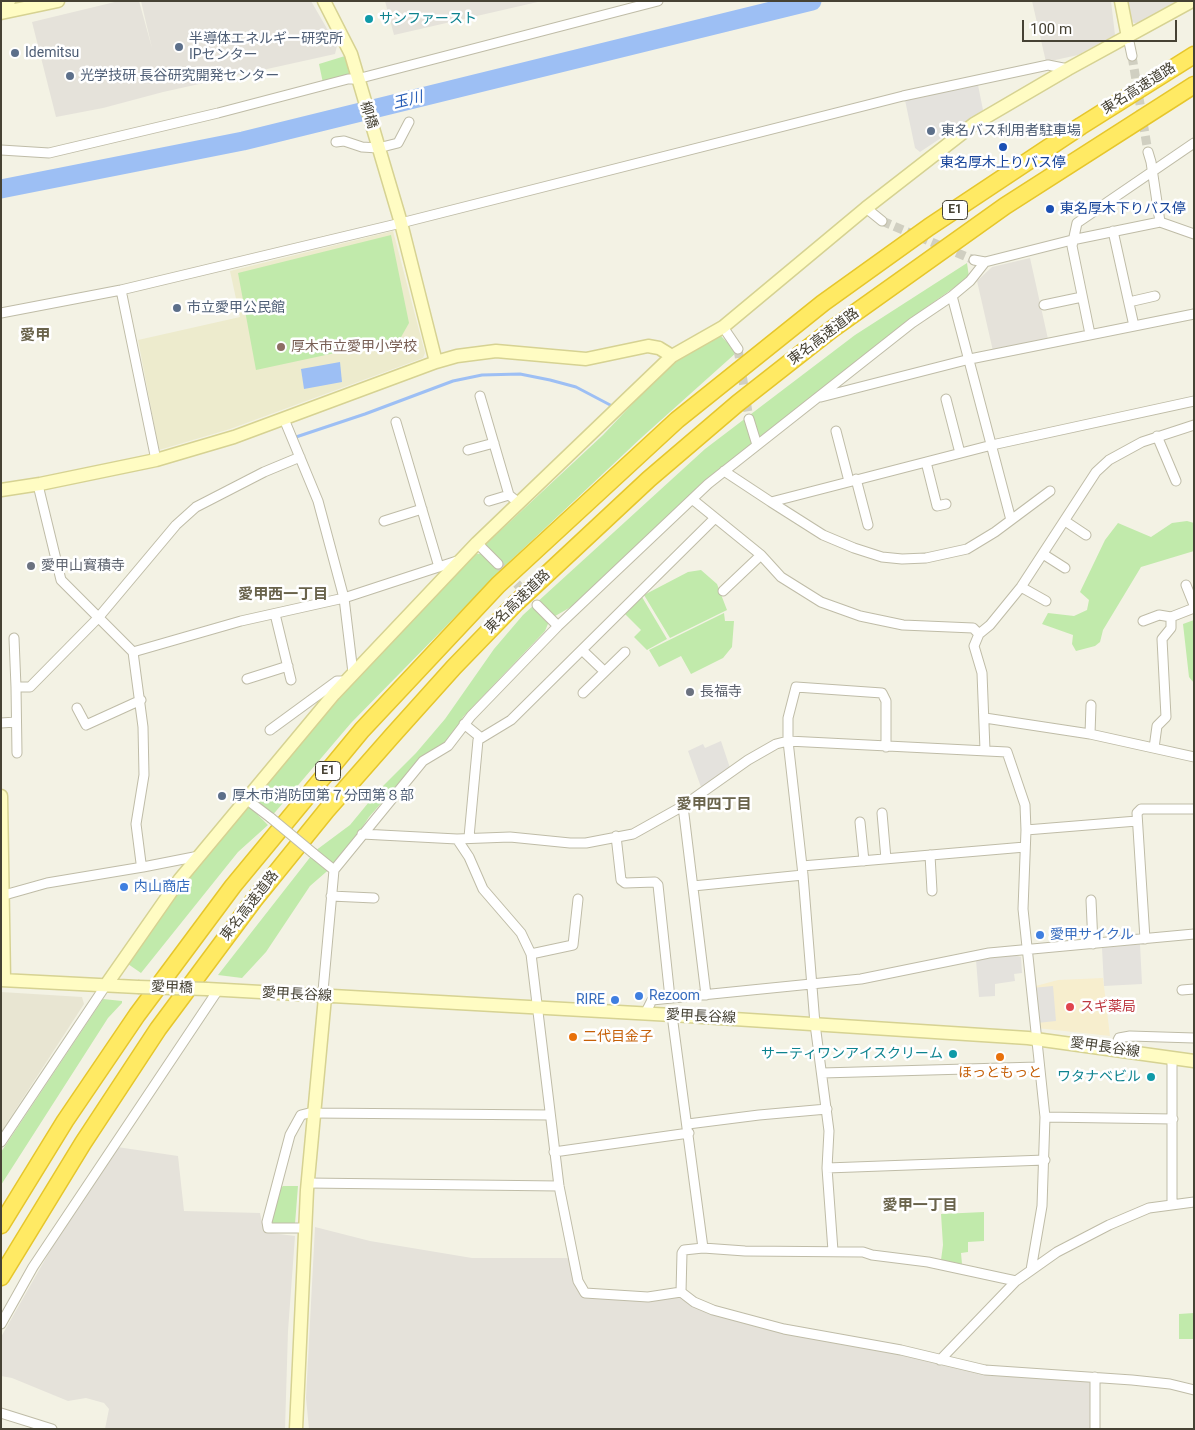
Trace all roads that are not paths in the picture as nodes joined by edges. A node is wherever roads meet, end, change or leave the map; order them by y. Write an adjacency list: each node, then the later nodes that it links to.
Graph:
1 (9, 1): 7 (street)
2 (58, 1): 8 (street)
3 (324, 1): 13 (street, 柳橋)
4 (658, 1): 13 (street)
5 (1121, 1): 9 (street)
6 (1192, 1): 9 (street)
7 (1, 3)
8 (1, 12)
9 (1128, 37): 11 (street); 12 (street)
10 (1194, 55): 195 (highway, 東名高速道路 / E1)
11 (1132, 56)
12 (1068, 69): 22 (street); 25 (street)
13 (358, 82): 18 (street, 柳橋); 19 (street)
14 (1194, 85): 200 (highway, 東名高速道路 / E1)
15 (410, 122): 18 (street)
16 (336, 142): 18 (street)
17 (1194, 143): 21 (street)
18 (377, 146): 25 (street, 柳橋)
19 (1, 150)
20 (1148, 152): 21 (street)
21 (1151, 170): 24 (street); 28 (street)
22 (866, 208): 23 (street); 40 (street)
23 (882, 221)
24 (1160, 222): 26 (street); 27 (street)
25 (401, 223): 31 (street); 45 (street, 柳橋)
26 (1113, 232): 28 (street); 35 (street)
27 (1194, 234)
28 (1072, 240): 30 (street); 34 (street)
29 (974, 260): 30 (street)
30 (984, 262): 32 (street)
31 (121, 290): 37 (street); 62 (street)
32 (952, 296): 44 (street); 47 (street)
33 (1155, 296): 35 (street)
34 (1082, 297): 36 (street); 41 (street)
35 (1129, 302): 39 (street)
36 (1044, 305)
37 (1, 313)
38 (1194, 314): 39 (street)
39 (1134, 326): 41 (street)
40 (723, 328): 42 (street); 43 (street)
41 (1090, 334): 44 (street)
42 (738, 349)
43 (672, 356): 45 (street); 70 (street)
44 (970, 359): 47 (street); 58 (street)
45 (436, 362): 50 (street)
46 (480, 396): 56 (street)
47 (818, 397): 57 (street)
48 (946, 398): 60 (street)
49 (1194, 401): 58 (street)
50 (284, 419): 61 (street); 62 (street)
51 (748, 419): 57 (street)
52 (396, 422): 75 (street)
53 (1194, 424): 55 (street)
54 (836, 431): 65 (street)
55 (1157, 436): 66 (street); 79 (street)
56 (494, 443): 59 (street); 70 (street)
57 (757, 445): 64 (street)
58 (992, 445): 60 (street); 78 (street)
59 (468, 450)
60 (960, 454): 63 (street)
61 (300, 457): 92 (street); 98 (street)
62 (156, 460): 67 (street)
63 (926, 462): 65 (street); 74 (street)
64 (724, 471): 71 (street); 73 (street)
65 (852, 480): 73 (street); 80 (street)
66 (1176, 480)
67 (38, 485): 68 (street); 98 (street)
68 (1, 490)
69 (1050, 491): 78 (street)
70 (514, 499): 72 (street); 82 (street)
71 (692, 500): 76 (street); 100 (street)
72 (489, 501)
73 (771, 502): 78 (street)
74 (946, 504)
75 (422, 510): 77 (street); 87 (street)
76 (714, 518): 84 (street); 103 (street)
77 (384, 520)
78 (1012, 520)
79 (1065, 522): 81 (street); 83 (street)
80 (868, 526)
81 (1086, 535)
82 (477, 543): 85 (street); 86 (street)
83 (1043, 554): 88 (street); 90 (street)
84 (761, 555): 91 (street); 101 (street)
85 (461, 560): 87 (street); 109 (street)
86 (498, 564)
87 (439, 567): 92 (street)
88 (1065, 568)
89 (1186, 585): 95 (street)
90 (1021, 587): 93 (street); 101 (street)
91 (723, 591)
92 (344, 598): 96 (street); 109 (street)
93 (1046, 600)
94 (537, 605): 100 (street)
95 (1194, 607): 97 (street)
96 (275, 614): 104 (street); 106 (street)
97 (1171, 617): 99 (street); 125 (street)
98 (98, 618): 104 (street); 111 (street)
99 (1143, 621)
100 (558, 626): 119 (street)
101 (979, 634): 116 (street)
102 (14, 638): 111 (street)
103 (582, 650): 107 (street); 122 (street)
104 (133, 652): 113 (street)
105 (625, 652): 107 (street)
106 (288, 666): 108 (street); 110 (street)
107 (604, 671): 112 (street)
108 (252, 674)
109 (350, 677): 120 (street); 130 (street)
110 (291, 680)
111 (16, 687): 117 (street)
112 (583, 694)
113 (141, 700): 115 (street); 146 (street)
114 (1090, 705): 121 (street)
115 (76, 708)
116 (985, 718): 121 (street); 126 (street)
117 (16, 722): 118 (street); 127 (street)
118 (1, 723)
119 (464, 724): 122 (street); 137 (street)
120 (274, 725)
121 (1090, 734): 125 (street)
122 (480, 737): 139 (street)
123 (788, 741): 124 (street); 124 (street); 131 (street); 148 (street)
124 (886, 747): 126 (street)
125 (1154, 748): 128 (street)
126 (985, 750): 136 (street)
127 (17, 753)
128 (1194, 757)
129 (1, 796): 151 (street)
130 (246, 799): 143 (street); 147 (street, bridge)
131 (683, 806): 138 (street); 149 (street)
132 (1194, 809): 134 (street)
133 (882, 814): 144 (street)
134 (1137, 821): 136 (street); 157 (street)
135 (859, 826): 145 (street)
136 (1026, 830): 141 (street)
137 (362, 834): 140 (street); 147 (street)
138 (616, 836): 139 (street); 169 (street)
139 (469, 837): 140 (street)
140 (457, 839): 160 (street)
141 (1025, 847): 142 (street); 159 (street)
142 (930, 855): 144 (street); 150 (street)
143 (199, 856): 146 (street); 163 (street)
144 (886, 859): 145 (street)
145 (864, 861): 148 (street)
146 (143, 867): 151 (street)
147 (334, 870): 152 (street)
148 (802, 871): 149 (street); 162 (street)
149 (693, 886): 167 (street)
150 (932, 891)
151 (2, 896): 161 (street)
152 (331, 896): 153 (street); 168 (street)
153 (374, 898)
154 (1091, 900): 158 (street)
155 (587, 906): 160 (street)
156 (1194, 934): 157 (street)
157 (1145, 939): 158 (street)
158 (1093, 944): 159 (street)
159 (1026, 951): 162 (street); 174 (street)
160 (531, 954): 170 (street)
161 (3, 980): 163 (street)
162 (812, 984): 167 (street); 173 (street)
163 (106, 985): 165 (street, 愛甲橋, bridge); 187 (street)
164 (1194, 989): 166 (street)
165 (212, 990): 168 (street, 愛甲長谷線); 203 (street)
166 (1182, 990)
167 (706, 995): 169 (street)
168 (325, 996): 170 (street, 愛甲長谷線); 182 (street)
169 (670, 998): 171 (street)
170 (538, 1009): 171 (street, 愛甲長谷線); 183 (street)
171 (645, 1014): 172 (street, 愛甲長谷線)
172 (672, 1015): 173 (street, 愛甲長谷線); 186 (street)
173 (815, 1024): 174 (street, 愛甲長谷線); 180 (street)
174 (1035, 1038): 176 (street, 愛甲長谷線); 179 (street)
175 (1194, 1038): 176 (street)
176 (1114, 1049): 177 (street, 愛甲長谷線)
177 (1172, 1058): 178 (street, 愛甲長谷線); 185 (street)
178 (1194, 1061)
179 (1038, 1067): 180 (street); 184 (street)
180 (822, 1073): 181 (street)
181 (827, 1109): 186 (street); 190 (street)
182 (313, 1113): 183 (street); 191 (street); 196 (street)
183 (550, 1115): 188 (street)
184 (1045, 1117): 185 (street); 189 (street)
185 (1173, 1119): 194 (street)
186 (689, 1129): 188 (street); 197 (street)
187 (1, 1142)
188 (554, 1152): 192 (street)
189 (1044, 1160): 190 (street); 199 (street)
190 (828, 1168): 198 (street)
191 (307, 1184): 192 (street); 196 (street)
192 (559, 1186): 202 (street)
193 (1194, 1202): 194 (street)
194 (1172, 1204): 199 (street)
195 (1, 1225)
196 (304, 1228): 209 (street)
197 (703, 1248): 198 (street); 202 (street)
198 (833, 1251): 201 (street)
199 (1030, 1270): 201 (street)
200 (1, 1277)
201 (1016, 1281): 204 (street)
202 (681, 1292): 204 (street)
203 (1, 1324)
204 (940, 1360): 205 (street)
205 (1095, 1377): 206 (street); 210 (street)
206 (1194, 1390)
207 (1, 1413): 208 (street)
208 (52, 1429)
209 (296, 1429)
210 (1095, 1429)

